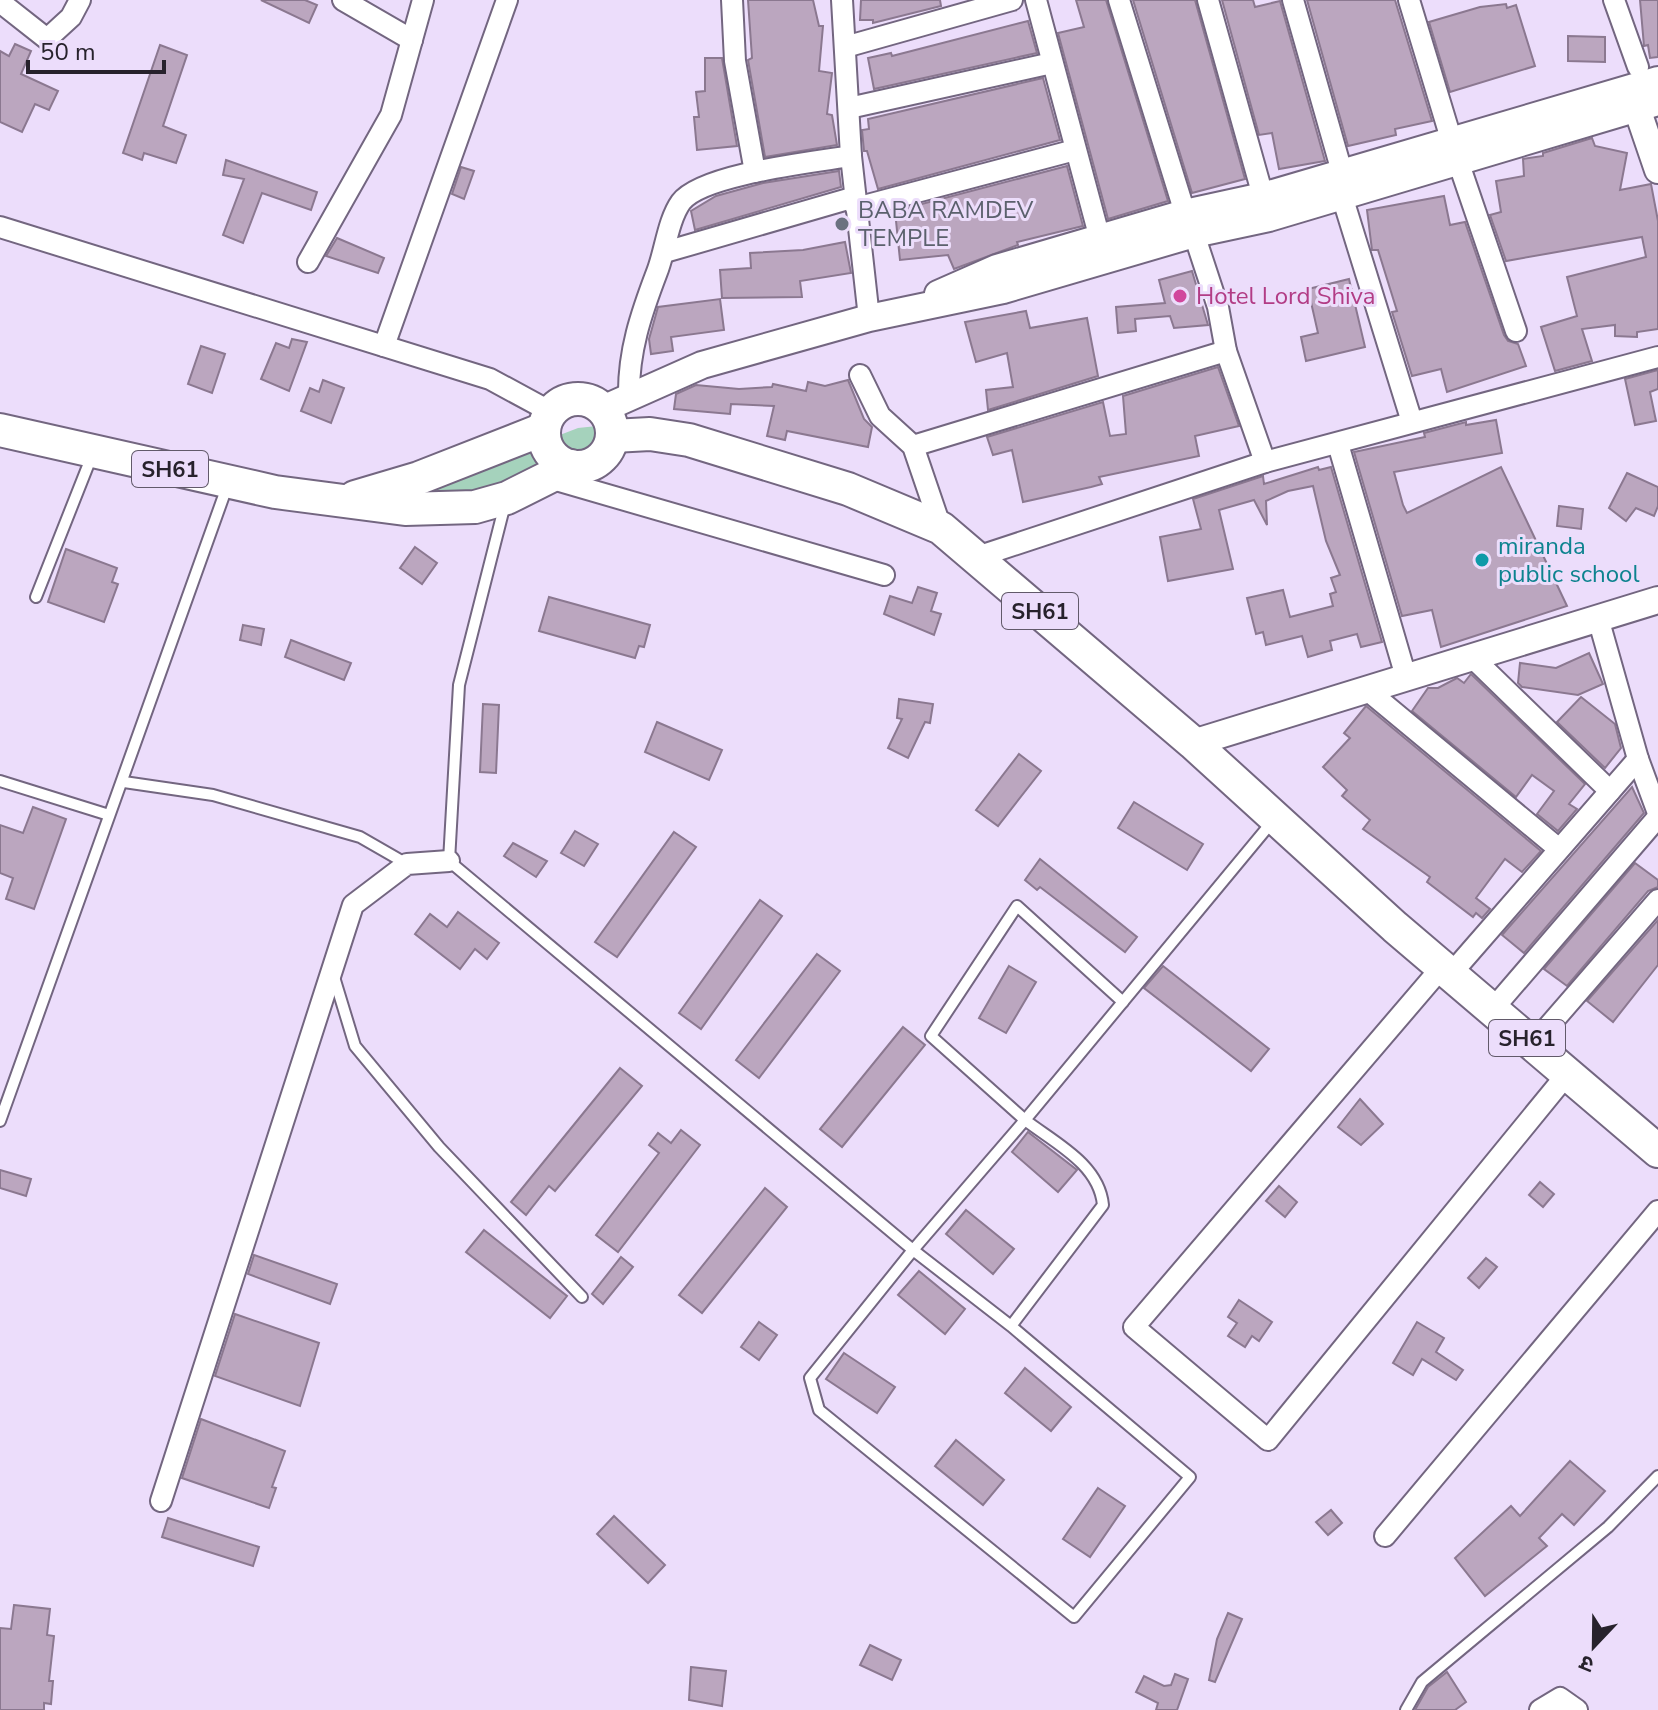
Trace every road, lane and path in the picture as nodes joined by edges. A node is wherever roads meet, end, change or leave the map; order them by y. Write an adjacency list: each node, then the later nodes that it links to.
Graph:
1 (80, 0): 14 (street)
2 (343, 0): 16 (street)
3 (423, 0): 16 (street)
4 (507, 0): 37 (street)
5 (732, 0): 25 (street)
6 (842, 0): 17 (street)
7 (1012, 0): 15 (street)
8 (1036, 0): 18 (street)
9 (1119, 0): 29 (street)
10 (1208, 0): 27 (street)
11 (1293, 0): 26 (street)
12 (1409, 0): 22 (street)
13 (1614, 0): 19 (street)
14 (0, 2)
15 (946, 9): 17 (street)
16 (412, 40): 33 (street)
17 (845, 47): 20 (street)
18 (1052, 63): 20 (street); 21 (street)
19 (1648, 87): 22 (street); 24 (street)
20 (849, 108): 23 (street)
21 (1075, 150): 28 (street); 31 (street)
22 (1456, 153): 26 (street); 36 (street)
23 (851, 156): 25 (street); 28 (street)
24 (1658, 170)
25 (755, 172): 32 (street)
26 (1342, 184): 27 (street); 29 (street); 43 (street)
27 (1263, 196): 29 (street)
28 (856, 203): 32 (street); 35 (street)
29 (1190, 224): 31 (street); 34 (street); 38 (street)
30 (0, 227): 37 (street)
31 (1100, 239): 34 (street)
32 (665, 252): 41 (street)
33 (308, 262)
34 (918, 306): 35 (street)
35 (869, 318): 41 (street)
36 (1516, 331)
37 (384, 346): 42 (street)
38 (1226, 351): 46 (street); 48 (street)
39 (1658, 357): 43 (street)
40 (860, 375): 46 (street)
41 (615, 414): 42 (main road, SH61); 49 (main road, SH61); 53 (main road, SH61)
42 (548, 420): 49 (main road); 52 (main road, SH61)
43 (1412, 422): 45 (street)
44 (0, 430): 47 (main road, SH61)
45 (1338, 444): 48 (street); 60 (street)
46 (913, 446): 53 (street)
47 (94, 451): 50 (main road, SH61); 56 (lane)
48 (1265, 462): 54 (street)
49 (560, 472): 51 (main road, SH61); 55 (street)
50 (228, 482): 52 (main road, SH61); 65 (lane)
51 (507, 498): 52 (main road, SH61); 71 (lane)
52 (341, 502)
53 (941, 528): 54 (main road, SH61)
54 (977, 557): 62 (main road, SH61)
55 (884, 575)
56 (36, 597)
57 (1658, 600): 58 (street)
58 (1598, 618): 59 (street); 63 (street)
59 (1473, 658): 60 (street); 66 (street)
60 (1406, 677): 61 (street)
61 (1366, 689): 62 (street); 70 (street)
62 (1193, 743): 69 (main road, SH61)
63 (1638, 759): 66 (street); 68 (street)
64 (0, 781): 67 (lane)
65 (124, 782): 67 (lane); 72 (lane)
66 (1610, 791): 70 (street)
67 (109, 815): 81 (lane)
68 (1658, 815): 77 (street)
69 (1275, 818): 74 (main road, SH61); 76 (lane)
70 (1559, 849): 74 (street)
71 (449, 861): 72 (street); 84 (lane)
72 (407, 864): 75 (street)
73 (1658, 900): 78 (street)
74 (1446, 971): 77 (main road, SH61); 79 (street)
75 (332, 972): 85 (lane); 88 (street)
76 (1123, 1002): 80 (lane); 80 (lane)
77 (1492, 1010): 78 (main road, SH61)
78 (1534, 1043): 79 (main road, SH61)
79 (1568, 1073): 82 (main road, SH61)
80 (1025, 1120): 84 (lane); 86 (lane)
81 (0, 1121)
82 (1658, 1151)
83 (1658, 1211): 89 (street)
84 (913, 1250): 86 (lane); 86 (lane)
85 (582, 1297)
86 (1011, 1326)
87 (1658, 1476): 90 (lane)
88 (161, 1501)
89 (1385, 1536)
90 (1406, 1710)
91 (1540, 1710): 92 (street)
92 (1577, 1710)

